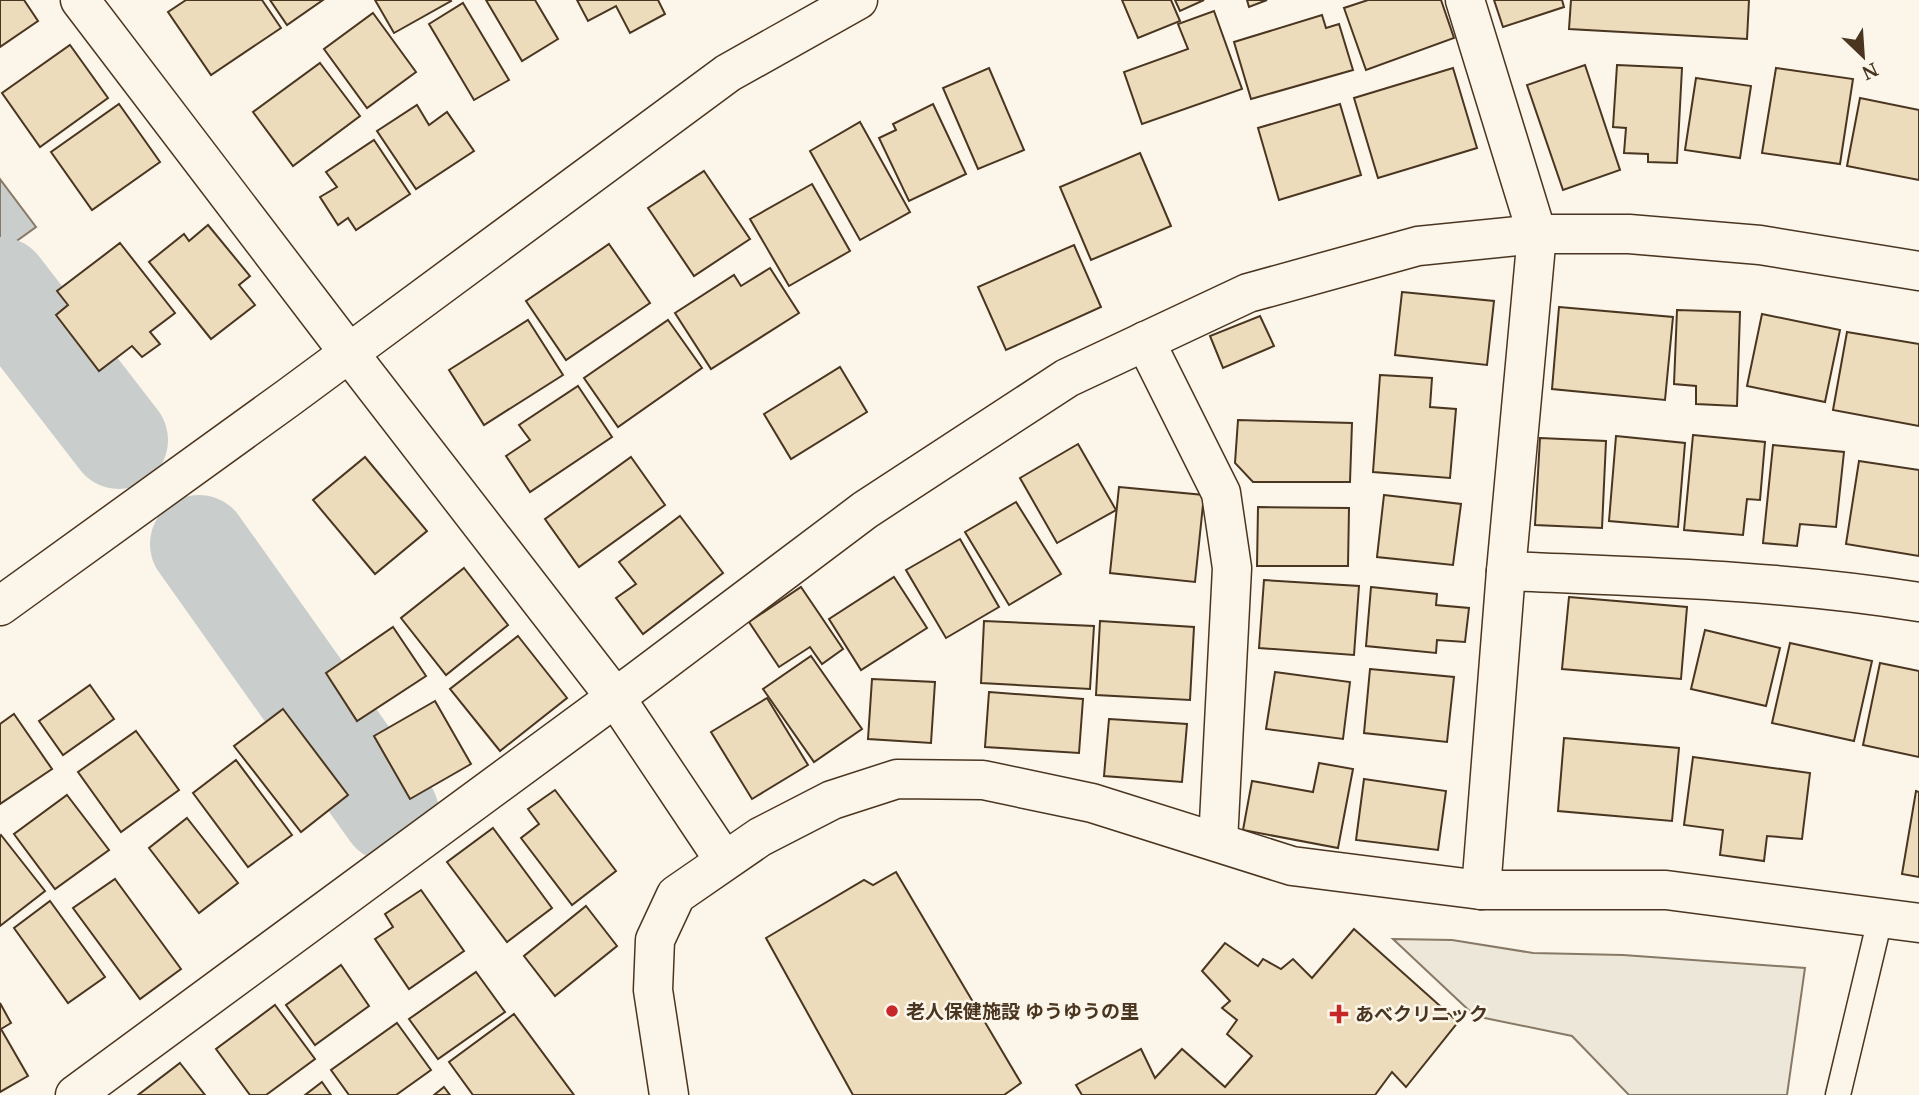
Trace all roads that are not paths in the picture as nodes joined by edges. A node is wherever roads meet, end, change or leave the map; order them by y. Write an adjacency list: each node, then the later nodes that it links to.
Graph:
1 (80, 0): 7 (street)
2 (858, 0): 7 (street)
3 (1465, 0): 4 (street)
4 (1537, 234): 5 (street); 6 (street); 8 (street)
5 (1919, 271)
6 (1145, 341): 11 (street); 12 (street)
7 (349, 353): 10 (street); 11 (street)
8 (1506, 571): 9 (street); 14 (street)
9 (1919, 602)
10 (0, 606)
11 (615, 697): 13 (street); 17 (street)
12 (1218, 842): 13 (street); 14 (street)
13 (724, 860): 18 (street)
14 (1481, 890): 15 (street)
15 (1880, 919): 16 (street); 19 (lane)
16 (1919, 923)
17 (75, 1095)
18 (669, 1095)
19 (1838, 1095)

